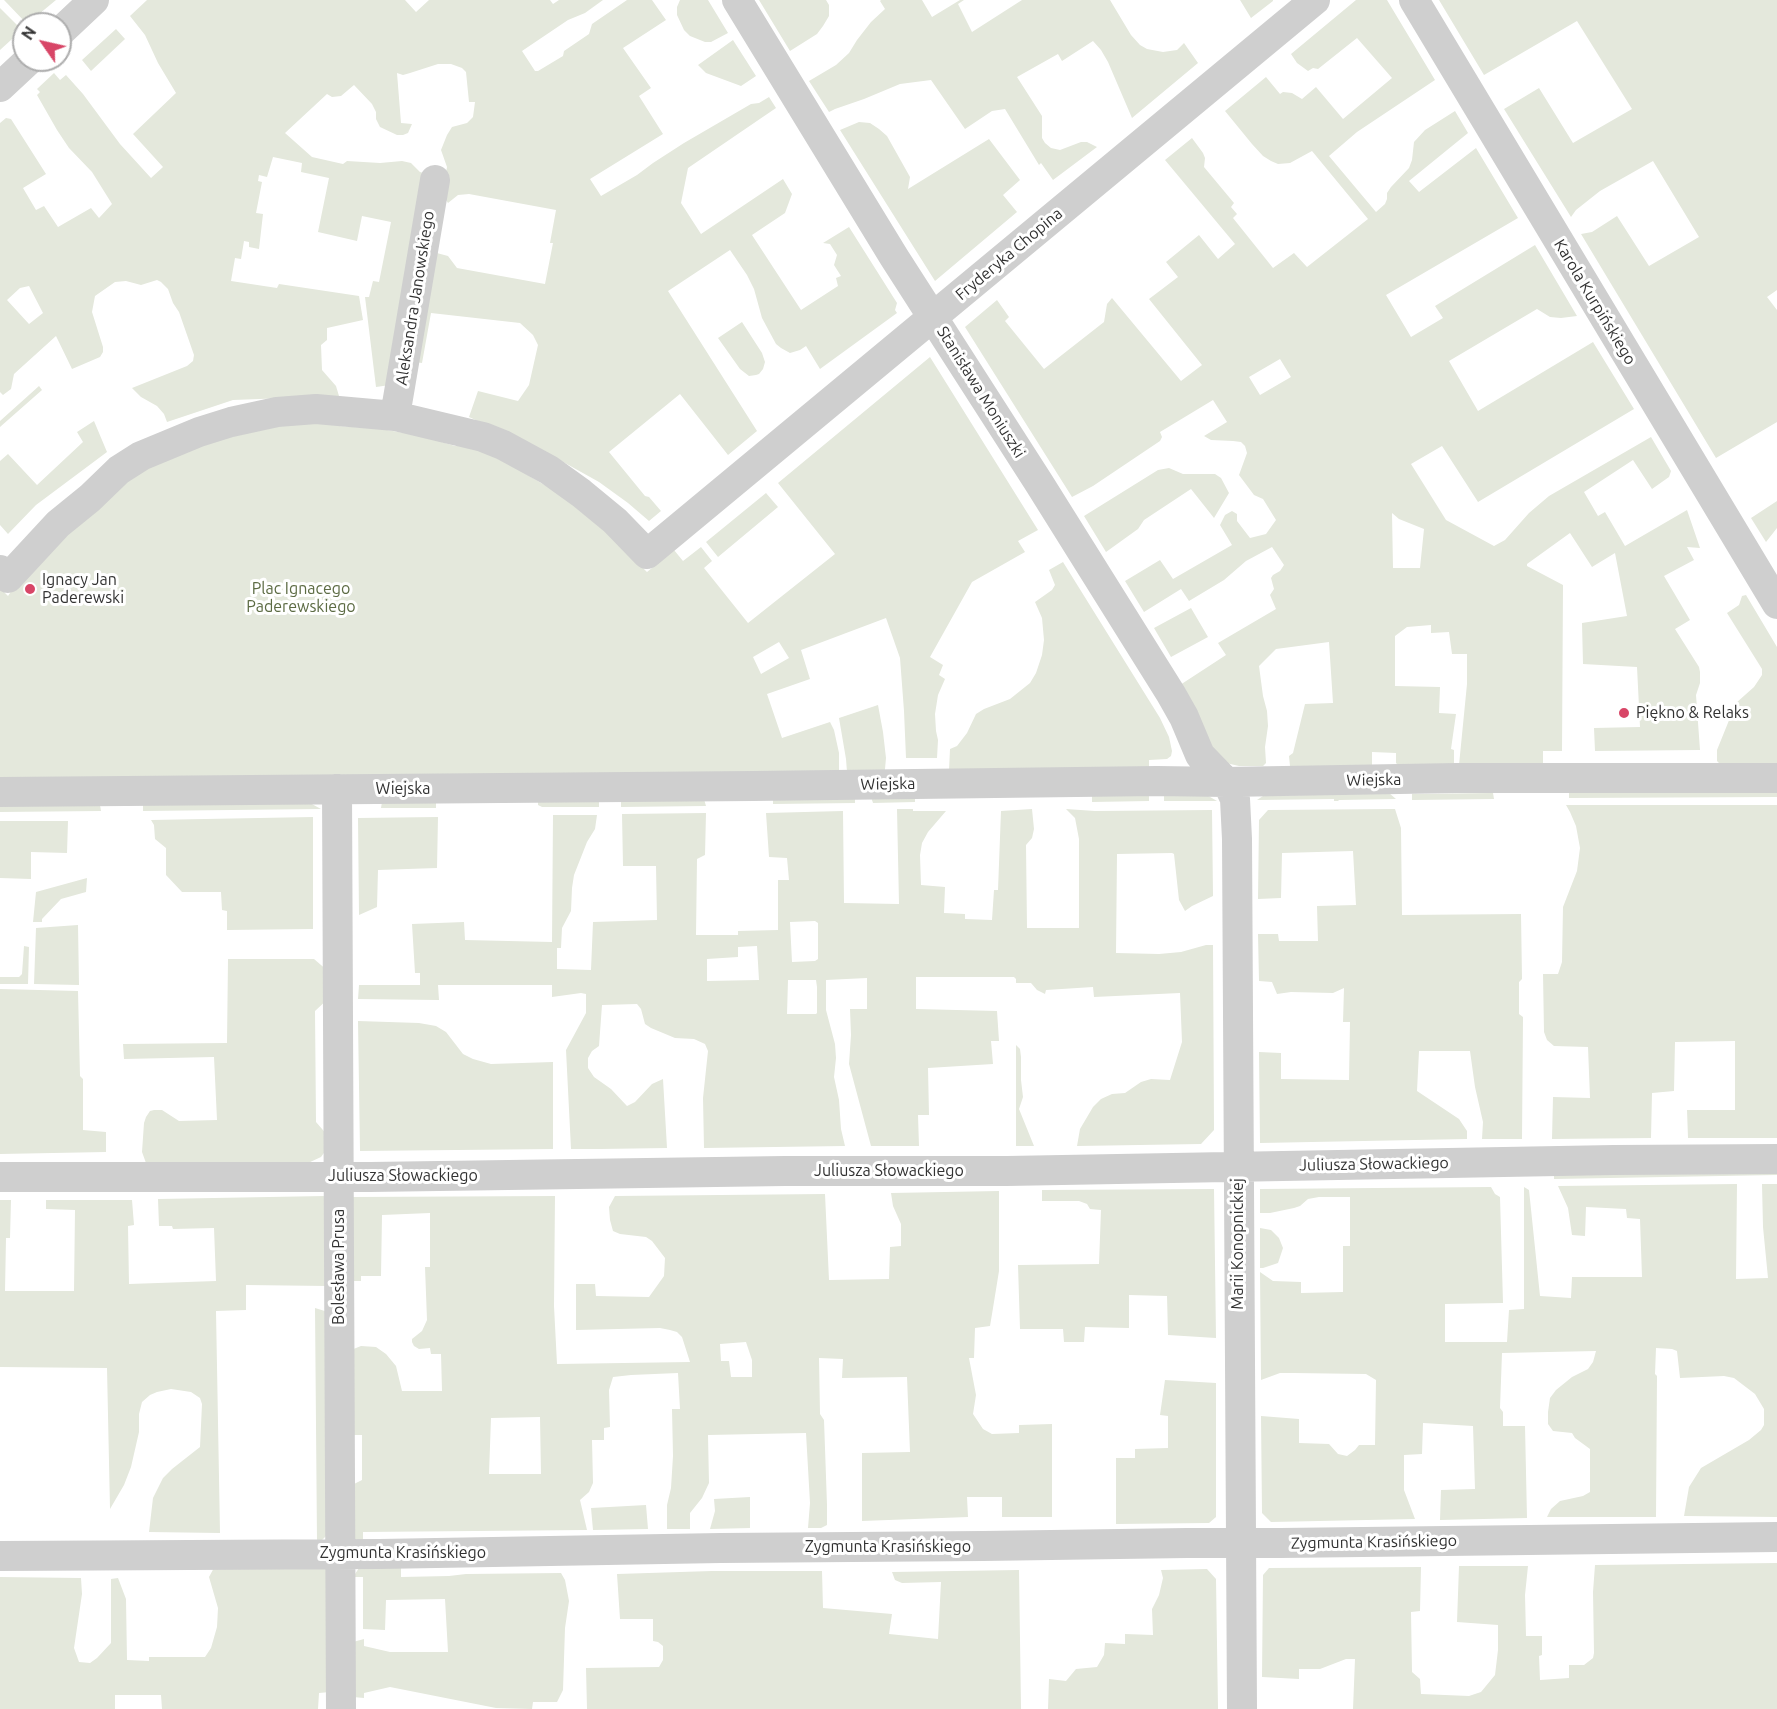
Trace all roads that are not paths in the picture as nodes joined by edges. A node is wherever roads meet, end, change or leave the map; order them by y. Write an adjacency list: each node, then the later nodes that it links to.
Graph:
1 (94, 0): 5 (street)
2 (737, 0): 9 (street, Stanisława Moniuszki)
3 (1315, 0): 9 (street, Fryderyka Chopina)
4 (1414, 0): 12 (street, Karola Kurpińskiego)
5 (72, 21)
6 (16, 72): 7 (street)
7 (0, 87)
8 (435, 180): 10 (street, Aleksandra Janowskiego)
9 (933, 316): 10 (street, Fryderyka Chopina); 14 (street, Stanisława Moniuszki)
10 (395, 416): 11 (street)
11 (4, 574)
12 (1777, 604)
13 (1777, 778): 14 (street, Wiejska)
14 (1226, 782): 15 (street, Wiejska); 18 (street, Marii Konopnickiej)
15 (337, 789): 16 (street, Wiejska); 20 (street, Bolesława Prusa)
16 (0, 792)
17 (1777, 1159): 18 (street, Juliusza Słowackiego)
18 (1238, 1166): 20 (street, Juliusza Słowackiego); 22 (street, Marii Konopnickiej)
19 (0, 1177): 20 (street, Juliusza Słowackiego)
20 (338, 1177): 23 (street, Bolesława Prusa)
21 (1777, 1537): 22 (street, Zygmunta Krasińskiego)
22 (1241, 1543): 23 (street, Zygmunta Krasińskiego); 26 (street, Marii Konopnickiej)
23 (340, 1554): 24 (street, Zygmunta Krasińskiego); 25 (street, Bolesława Prusa)
24 (0, 1556)
25 (341, 1709)
26 (1242, 1709)

